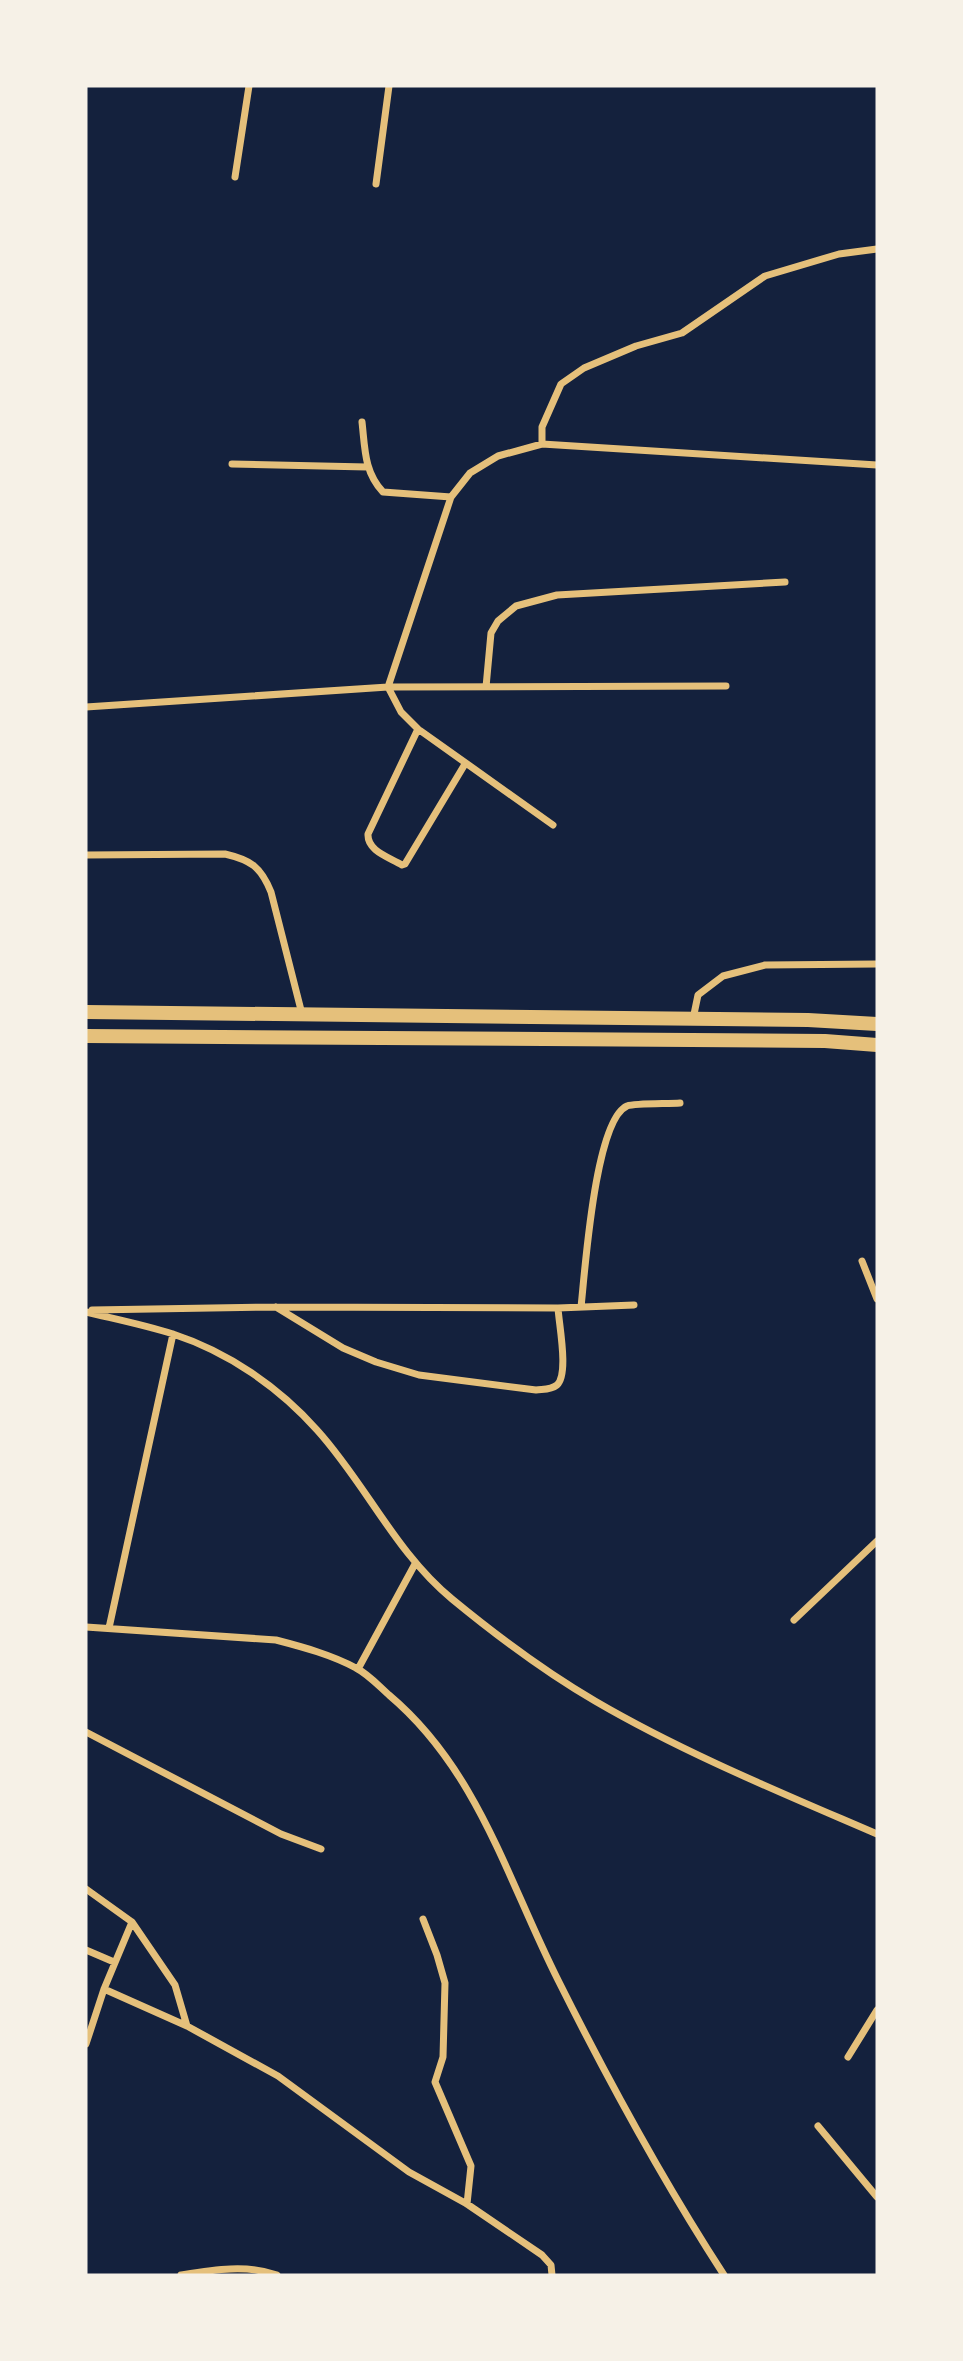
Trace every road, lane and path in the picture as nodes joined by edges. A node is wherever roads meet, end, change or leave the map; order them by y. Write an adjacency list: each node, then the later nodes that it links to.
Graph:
1 (249, 86): 3 (street)
2 (390, 86): 4 (street)
3 (235, 177)
4 (376, 184)
5 (877, 249): 7 (street)
6 (362, 422): 10 (street)
7 (542, 444): 9 (street); 11 (street)
8 (232, 464): 10 (street)
9 (877, 465)
10 (367, 467): 11 (street)
11 (451, 497): 13 (street)
12 (785, 582): 14 (street)
13 (388, 687): 14 (street); 16 (street); 17 (street)
14 (486, 687): 15 (street)
15 (726, 687)
16 (86, 707)
17 (418, 729): 18 (street); 18 (street)
18 (465, 764): 19 (street)
19 (553, 825)
20 (86, 855): 23 (street)
21 (877, 964): 24 (street)
22 (86, 1012): 23 (main road)
23 (302, 1014): 24 (main road)
24 (693, 1020): 25 (main road)
25 (877, 1024)
26 (86, 1036): 27 (main road)
27 (877, 1045)
28 (680, 1103): 33 (street)
29 (862, 1261): 30 (street)
30 (877, 1299)
31 (634, 1305): 33 (street)
32 (276, 1307): 34 (street); 34 (street); 35 (street)
33 (581, 1307): 34 (street)
34 (558, 1308)
35 (86, 1311): 36 (street)
36 (173, 1334): 38 (street); 41 (street)
37 (877, 1541): 39 (street)
38 (415, 1564): 42 (street); 44 (street)
39 (794, 1620)
40 (86, 1627): 41 (street)
41 (109, 1629): 42 (street)
42 (358, 1669): 62 (street)
43 (86, 1732): 45 (street)
44 (877, 1834)
45 (321, 1849)
46 (86, 1889): 48 (street)
47 (423, 1919): 58 (street)
48 (132, 1922): 50 (street); 53 (street)
49 (86, 1950): 50 (street)
50 (114, 1962): 51 (street)
51 (104, 1989): 53 (street); 54 (street)
52 (877, 2010): 55 (street)
53 (187, 2026): 58 (street)
54 (86, 2044)
55 (848, 2057)
56 (818, 2126): 57 (street)
57 (877, 2197)
58 (467, 2204): 61 (street)
59 (181, 2275): 60 (street)
60 (277, 2275)
61 (552, 2275)
62 (724, 2275)

